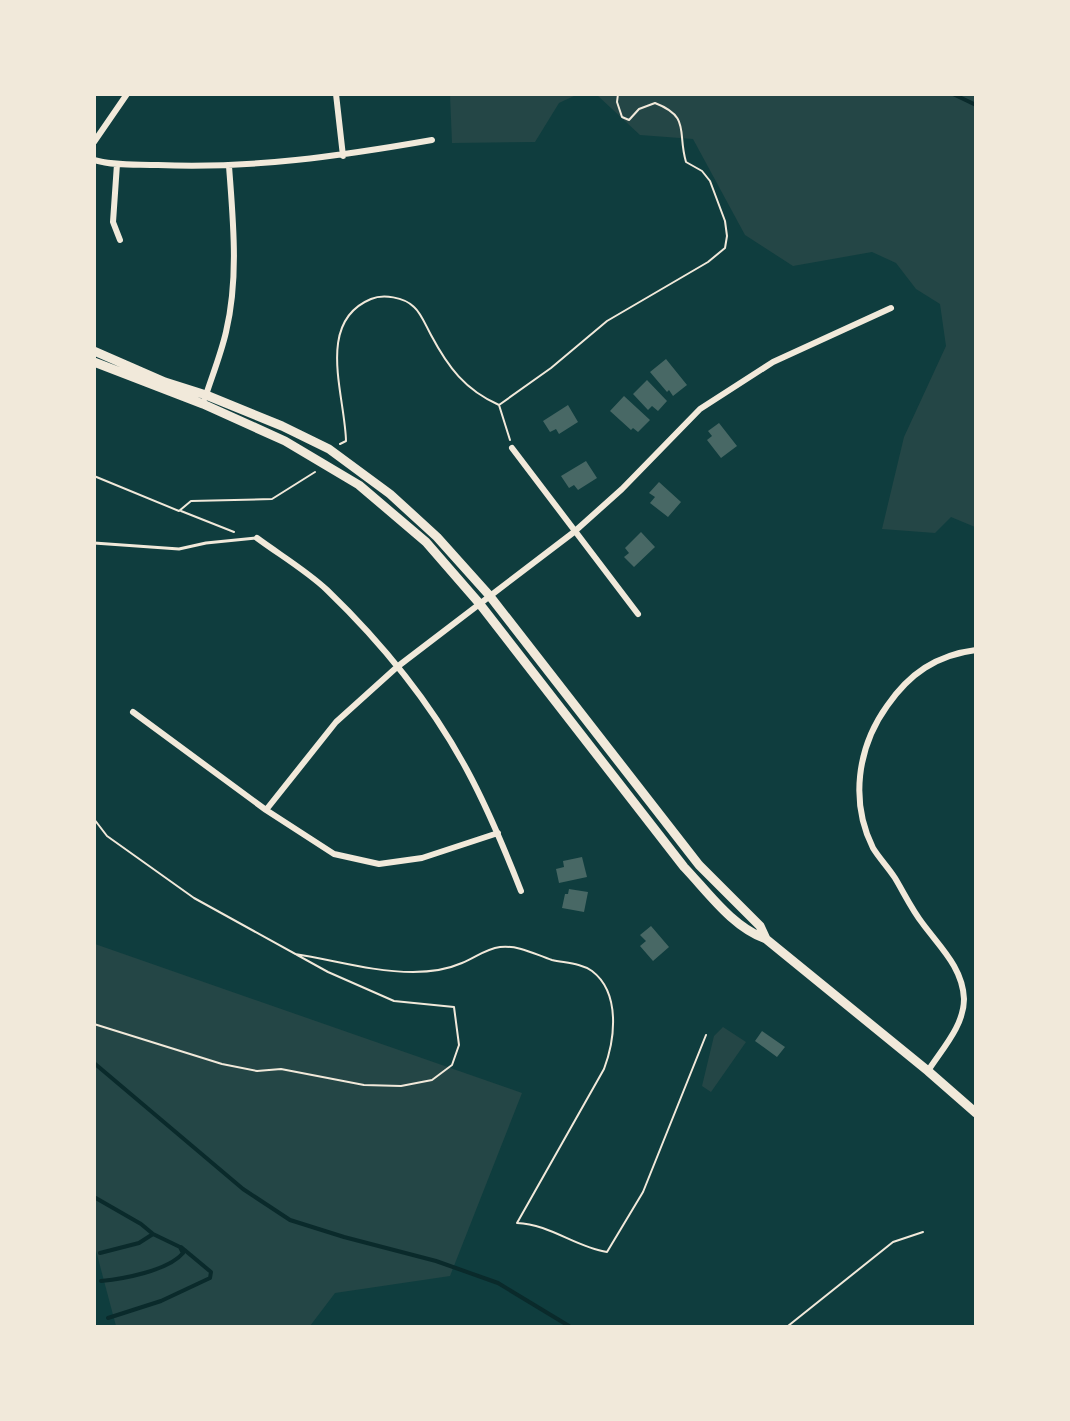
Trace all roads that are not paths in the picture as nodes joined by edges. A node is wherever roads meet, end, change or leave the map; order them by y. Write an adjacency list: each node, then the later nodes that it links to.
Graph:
1 (127, 94): 4 (street)
2 (336, 94): 5 (street)
3 (432, 140): 5 (street)
4 (94, 142)
5 (343, 156): 8 (street)
6 (94, 160): 7 (street)
7 (117, 164): 8 (street); 9 (street)
8 (229, 166): 13 (street)
9 (120, 240)
10 (891, 308): 15 (street)
11 (94, 351): 13 (main road)
12 (94, 362): 13 (main road)
13 (205, 399): 18 (main road); 19 (main road)
14 (512, 448): 15 (street)
15 (574, 532): 18 (street); 20 (street)
16 (257, 538): 17 (lane); 22 (street)
17 (94, 543)
18 (489, 596): 19 (street); 27 (main road)
19 (479, 603): 22 (street); 27 (main road)
20 (638, 614)
21 (975, 650): 28 (street)
22 (397, 667): 24 (street); 25 (street)
23 (133, 712): 24 (street)
24 (266, 810): 25 (street)
25 (498, 833): 26 (street)
26 (521, 891)
27 (766, 939): 28 (main road)
28 (928, 1071): 29 (main road)
29 (975, 1113)

